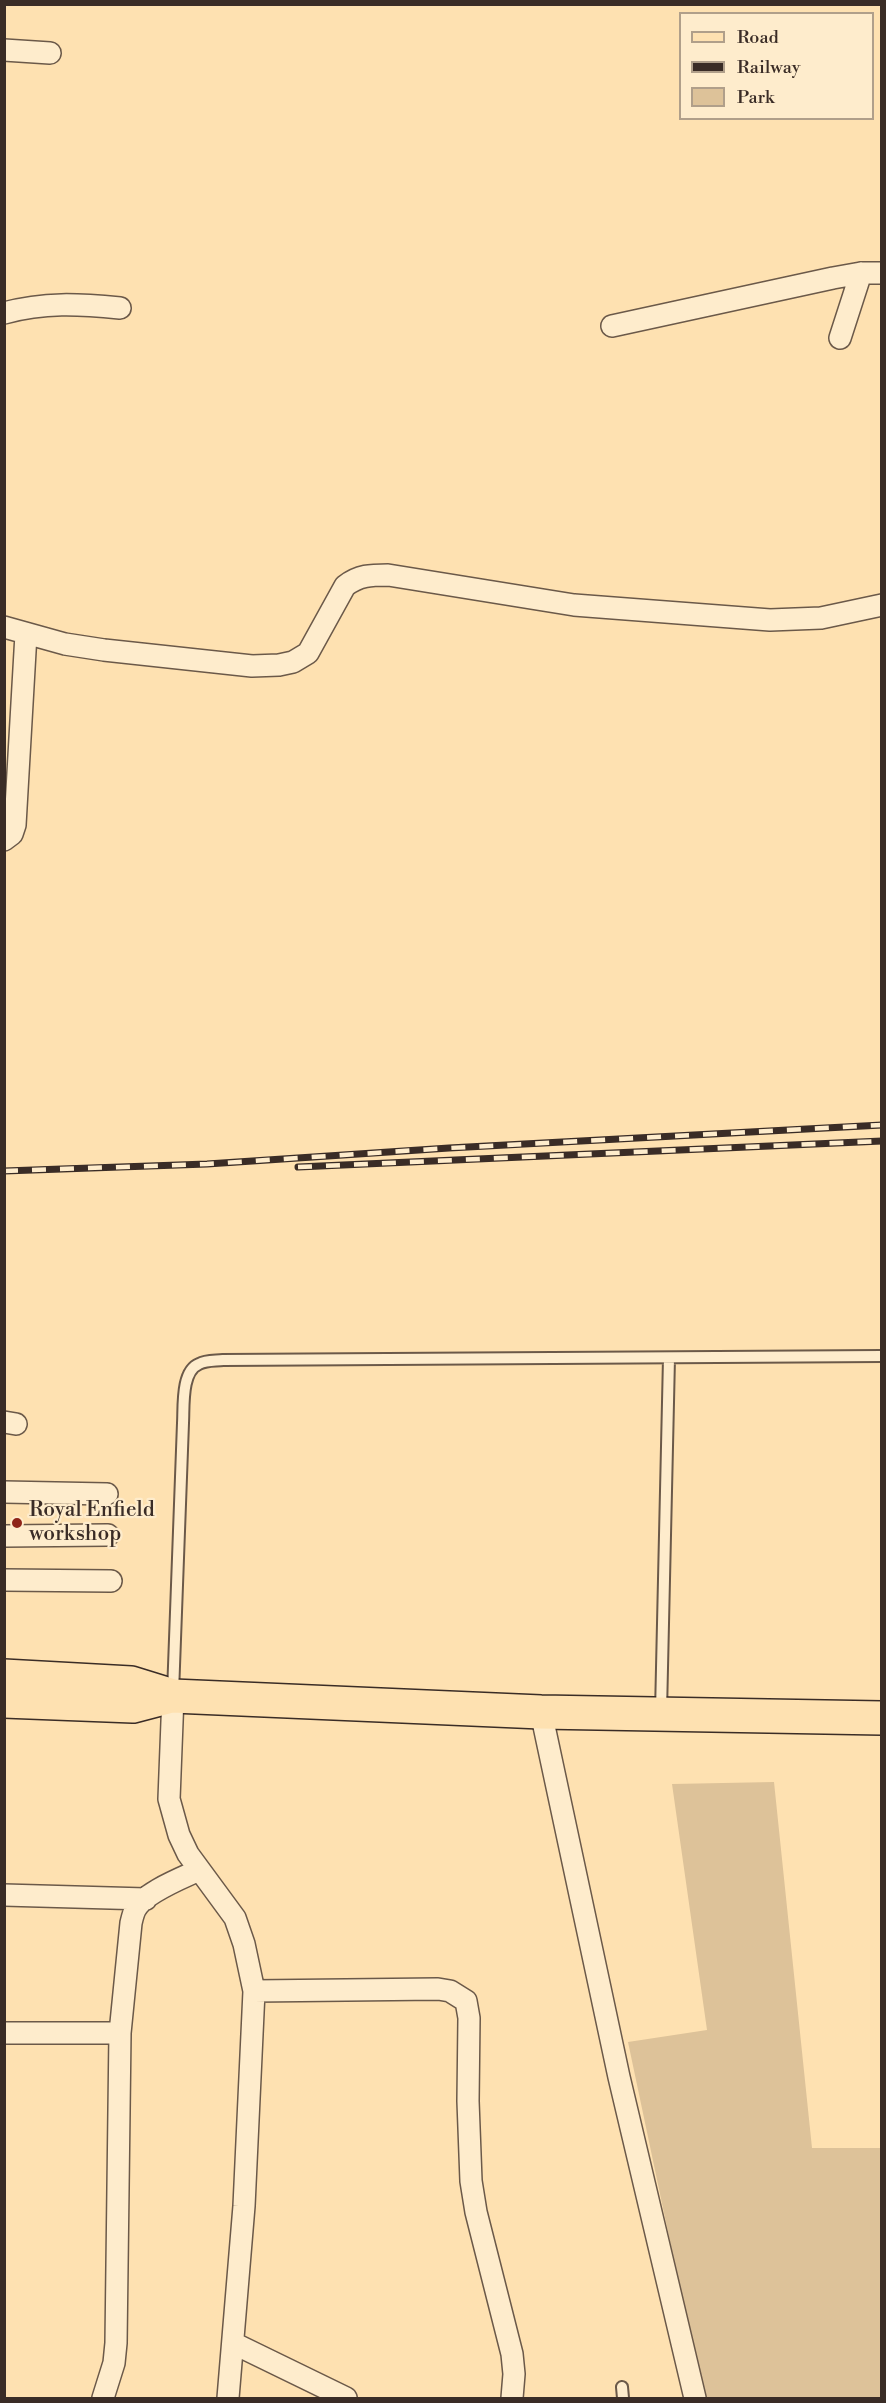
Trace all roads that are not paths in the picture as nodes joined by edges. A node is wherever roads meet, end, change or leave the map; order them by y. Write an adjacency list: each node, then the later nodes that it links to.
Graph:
1 (4, 50): 2 (street)
2 (50, 53)
3 (871, 273): 6 (street); 7 (street)
4 (120, 308): 5 (street)
5 (4, 313)
6 (612, 326)
7 (840, 338)
8 (882, 605): 10 (street)
9 (4, 627): 10 (street)
10 (26, 634): 11 (street)
11 (4, 840)
12 (882, 1356): 13 (lane)
13 (669, 1358): 21 (lane); 24 (lane)
14 (4, 1492): 15 (street)
15 (107, 1494)
16 (108, 1535): 17 (street)
17 (4, 1536)
18 (4, 1580): 19 (street)
19 (111, 1581)
20 (4, 1676): 21 (main road)
21 (173, 1696): 22 (main road); 23 (main road); 26 (street)
22 (4, 1701)
23 (541, 1712): 24 (main road); 37 (street)
24 (661, 1714): 25 (main road)
25 (882, 1718)
26 (199, 1870): 28 (street); 29 (street)
27 (4, 1895): 28 (street)
28 (146, 1899): 31 (street)
29 (254, 1991): 32 (street); 36 (street)
30 (4, 2033): 31 (street)
31 (120, 2033): 33 (street)
32 (233, 2343): 34 (street); 35 (street)
33 (103, 2398)
34 (228, 2398)
35 (346, 2398)
36 (512, 2398)
37 (694, 2398)

